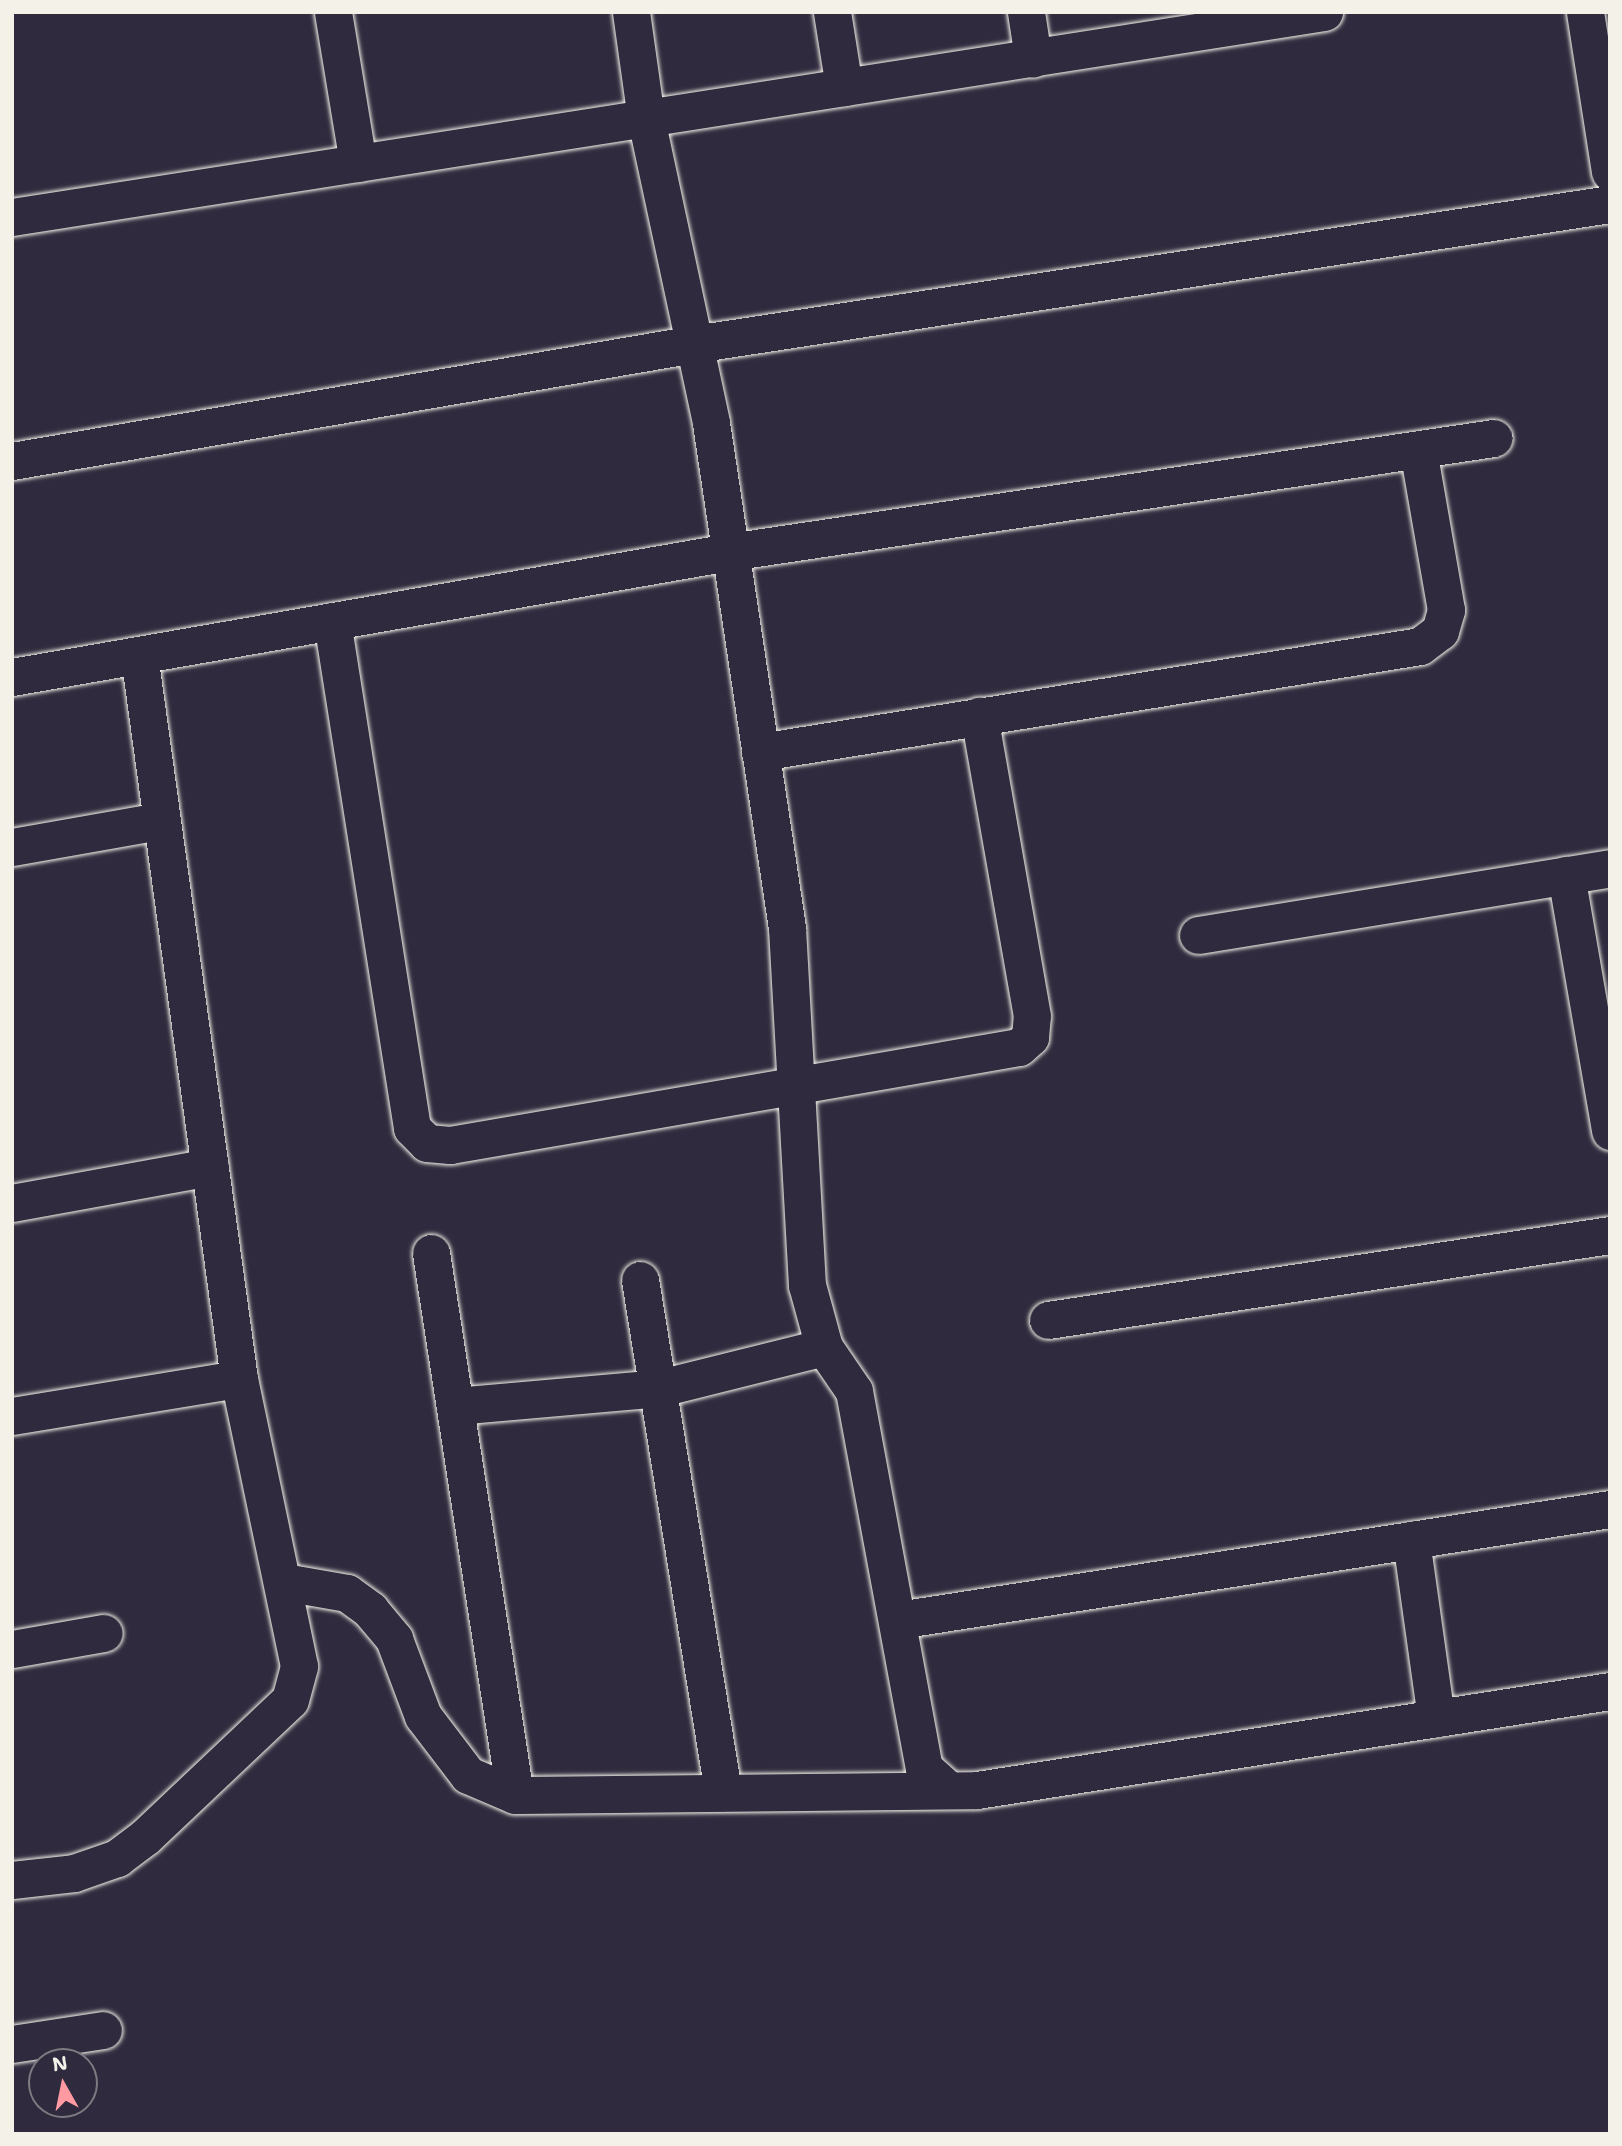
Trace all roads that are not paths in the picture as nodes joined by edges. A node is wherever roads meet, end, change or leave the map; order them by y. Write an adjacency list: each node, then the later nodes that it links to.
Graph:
1 (334, 12): 11 (street)
2 (631, 12): 10 (street)
3 (832, 12): 9 (street)
4 (1026, 12): 8 (street)
5 (1324, 12): 7 (street)
6 (1585, 12): 12 (street)
7 (1238, 19): 8 (street)
8 (1033, 58): 9 (street)
9 (844, 87): 10 (street)
10 (646, 119): 11 (street); 15 (street)
11 (358, 163): 14 (street)
12 (1610, 173)
13 (1610, 204): 15 (street)
14 (12, 217)
15 (694, 344): 18 (street); 19 (street)
16 (1494, 438): 17 (street)
17 (1418, 449): 19 (street); 23 (street)
18 (12, 461)
19 (729, 552): 20 (street); 24 (street)
20 (332, 621): 21 (street); 30 (street)
21 (139, 656): 22 (street); 25 (street)
22 (12, 677)
23 (979, 716): 24 (street); 30 (street)
24 (760, 752): 30 (street)
25 (160, 821): 26 (street); 32 (street)
26 (12, 848)
27 (1610, 868): 28 (street)
28 (1566, 875): 29 (street); 31 (street)
29 (1198, 935)
30 (799, 1088): 38 (street)
31 (1610, 1131)
32 (211, 1167): 33 (street); 39 (street)
33 (12, 1203)
34 (1610, 1235): 37 (street)
35 (431, 1253): 41 (street)
36 (640, 1280): 40 (street)
37 (1048, 1320)
38 (824, 1347): 40 (street); 46 (street)
39 (239, 1379): 42 (street); 45 (street)
40 (660, 1388): 41 (street); 52 (street)
41 (455, 1406): 53 (street)
42 (12, 1416)
43 (1610, 1508): 44 (street)
44 (1410, 1540): 46 (street); 50 (street)
45 (284, 1581): 53 (street); 54 (street)
46 (898, 1620): 51 (street)
47 (104, 1633): 48 (street)
48 (12, 1648)
49 (1610, 1690): 50 (street)
50 (1436, 1718): 51 (street)
51 (946, 1788): 52 (street)
52 (723, 1792): 53 (street)
53 (515, 1795)
54 (12, 1880)
55 (103, 2030): 56 (street)
56 (12, 2044)

